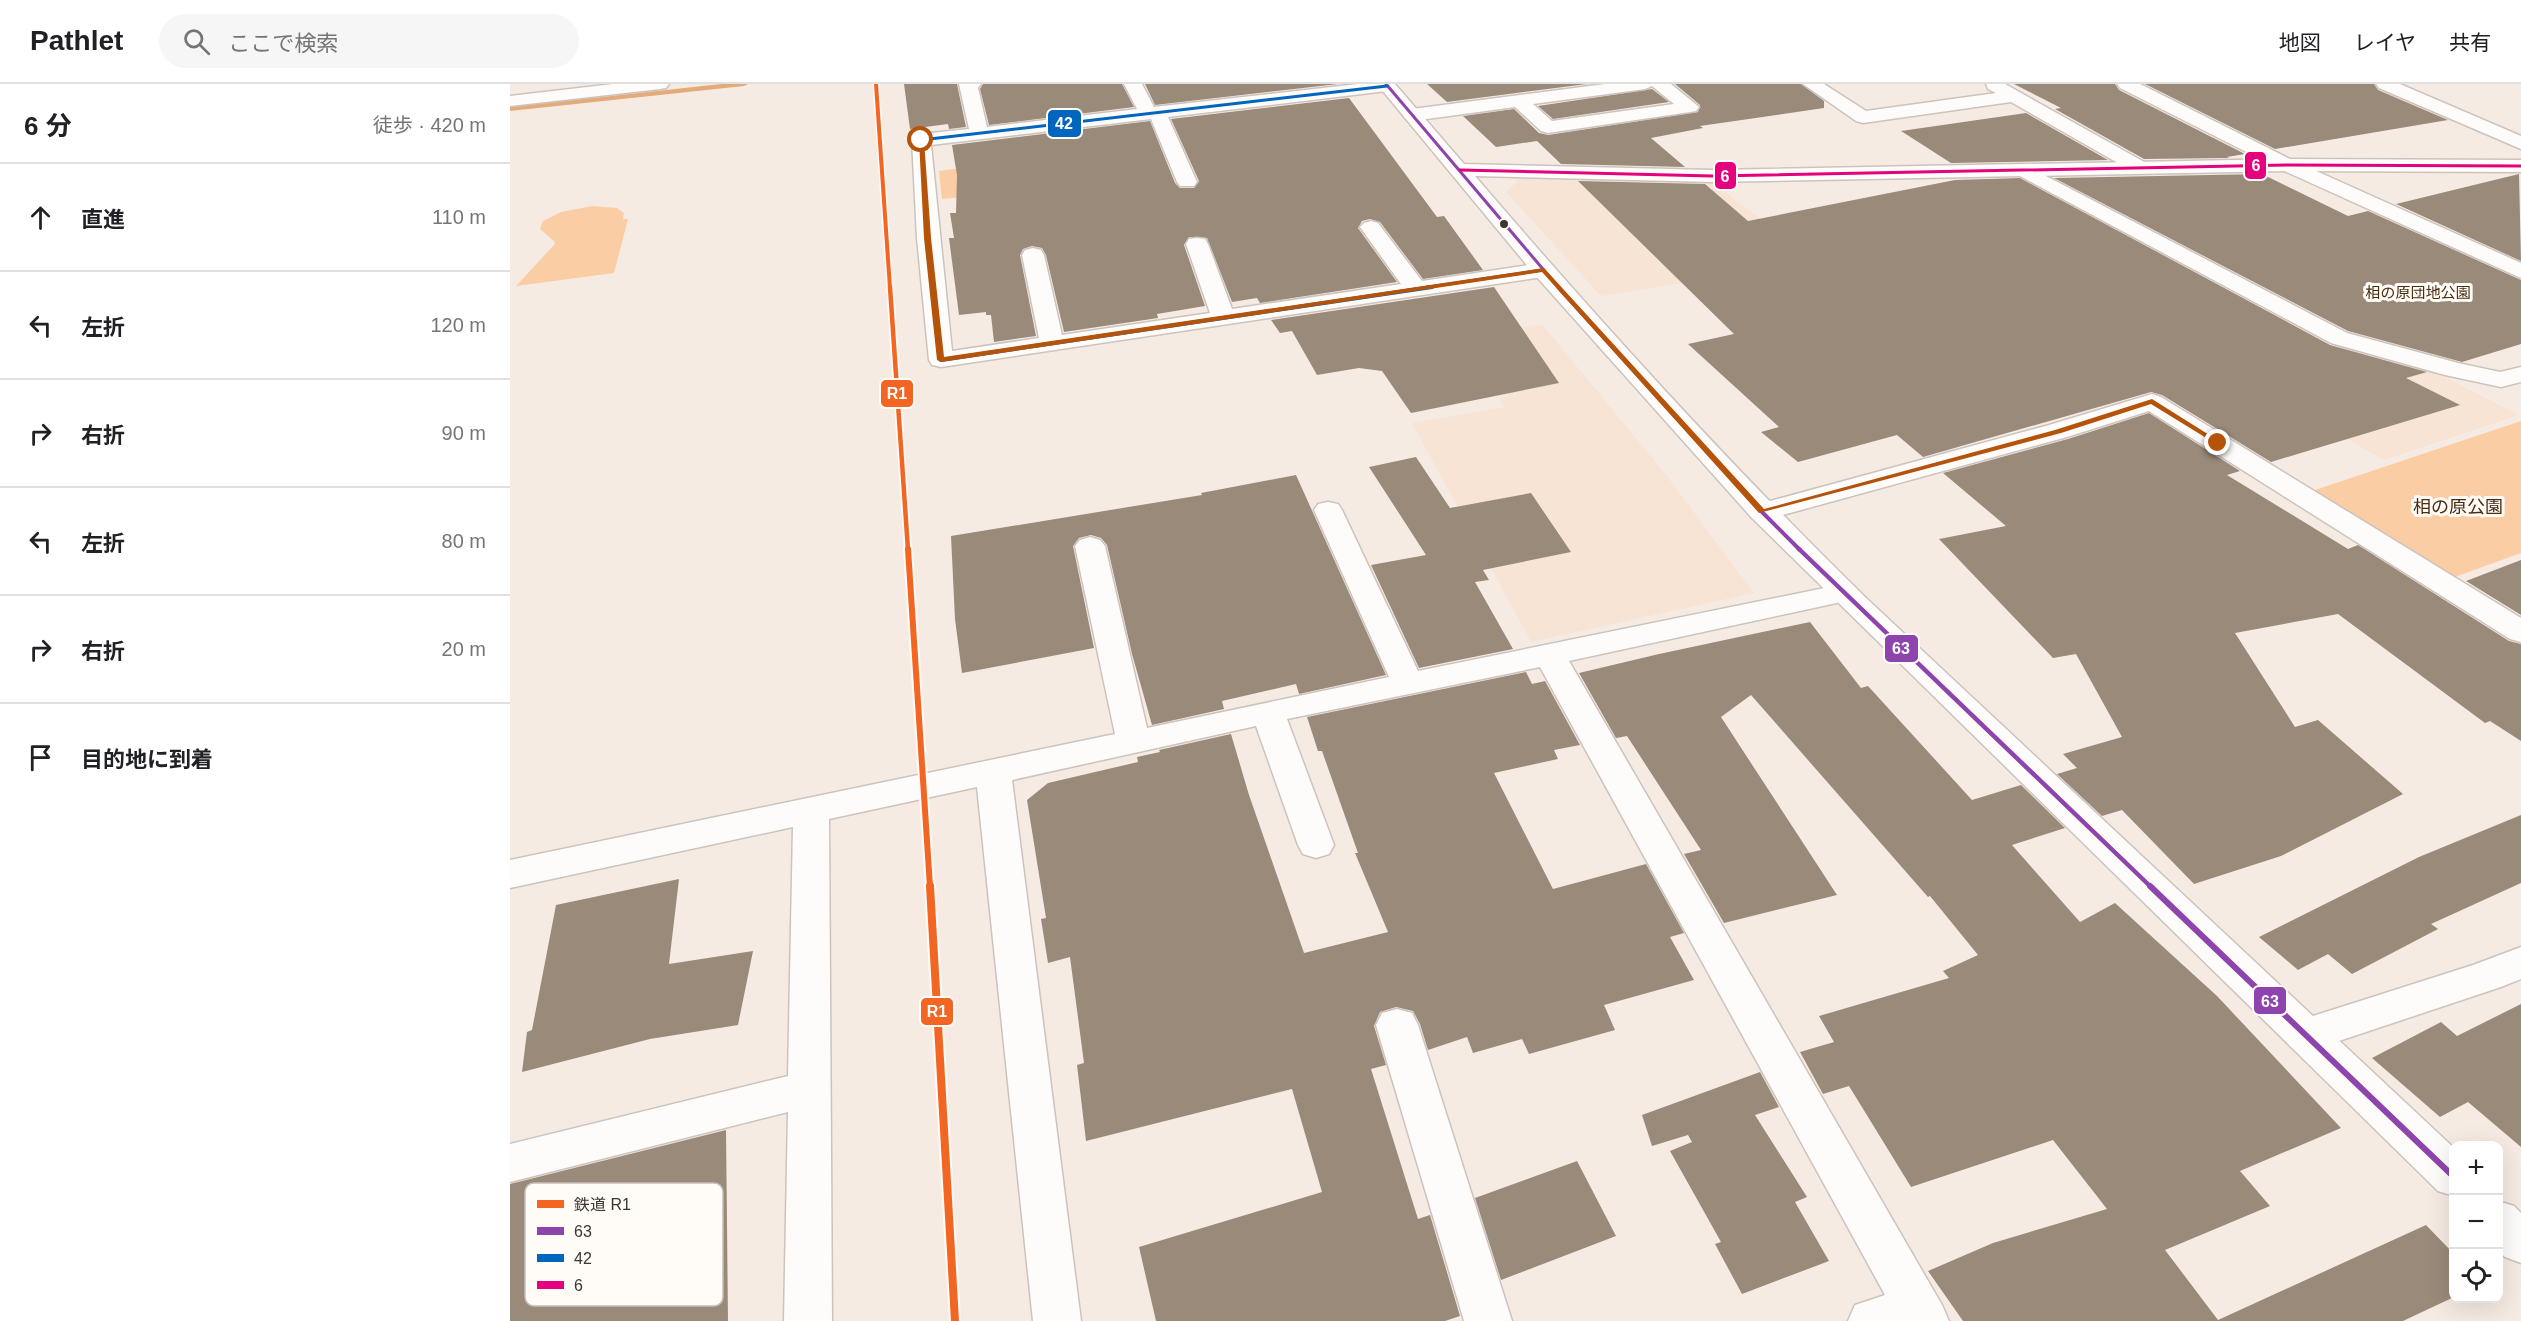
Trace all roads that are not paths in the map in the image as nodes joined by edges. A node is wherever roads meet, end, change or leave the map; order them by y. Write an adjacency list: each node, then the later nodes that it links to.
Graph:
1 (660, 84): 12 (street)
2 (972, 84): 16 (street)
3 (1133, 84): 14 (street)
4 (1645, 84): 13 (street)
5 (1660, 84): 13 (street)
6 (1812, 84): 11 (street)
7 (1992, 84): 11 (street)
8 (2126, 84): 18 (street)
9 (2385, 84): 17 (street)
10 (1387, 85): 14 (street); 15 (street)
11 (2014, 96): 20 (street)
12 (510, 101)
13 (1520, 102): 15 (street)
14 (1152, 113): 16 (street); 23 (street)
15 (1412, 115): 21 (street)
16 (979, 133): 31 (street)
17 (2521, 143)
18 (2287, 165): 19 (street); 20 (street); 28 (street)
19 (2521, 166)
20 (2139, 167): 22 (street)
21 (1460, 170): 22 (street); 27 (street)
22 (2025, 171): 32 (street)
23 (1187, 182)
24 (1371, 227): 29 (street)
25 (1197, 244): 30 (street)
26 (1033, 255): 31 (street)
27 (1544, 270): 29 (street); 34 (street)
28 (2521, 271)
29 (1416, 289): 30 (street)
30 (1224, 318): 31 (street)
31 (1052, 343)
32 (2521, 374)
33 (1328, 510): 39 (street)
34 (1762, 512): 36 (street); 37 (street)
35 (1090, 546): 41 (street)
36 (1844, 593): 38 (street); 48 (street)
37 (2521, 632)
38 (1550, 656): 39 (street); 54 (street)
39 (1408, 684): 40 (street)
40 (1268, 713): 41 (street); 44 (street)
41 (1134, 743): 42 (street)
42 (993, 770): 43 (street); 56 (street)
43 (811, 812): 45 (street); 49 (street)
44 (1316, 845)
45 (510, 874)
46 (2521, 963): 48 (street)
47 (1397, 1025): 57 (street)
48 (2306, 1035): 51 (street)
49 (807, 1089): 50 (street); 55 (street)
50 (510, 1163)
51 (2449, 1173)
52 (2503, 1225): 53 (street)
53 (2521, 1242)
54 (1921, 1314): 58 (street)
55 (808, 1321)
56 (1057, 1321)
57 (1488, 1321)
58 (1872, 1321)

